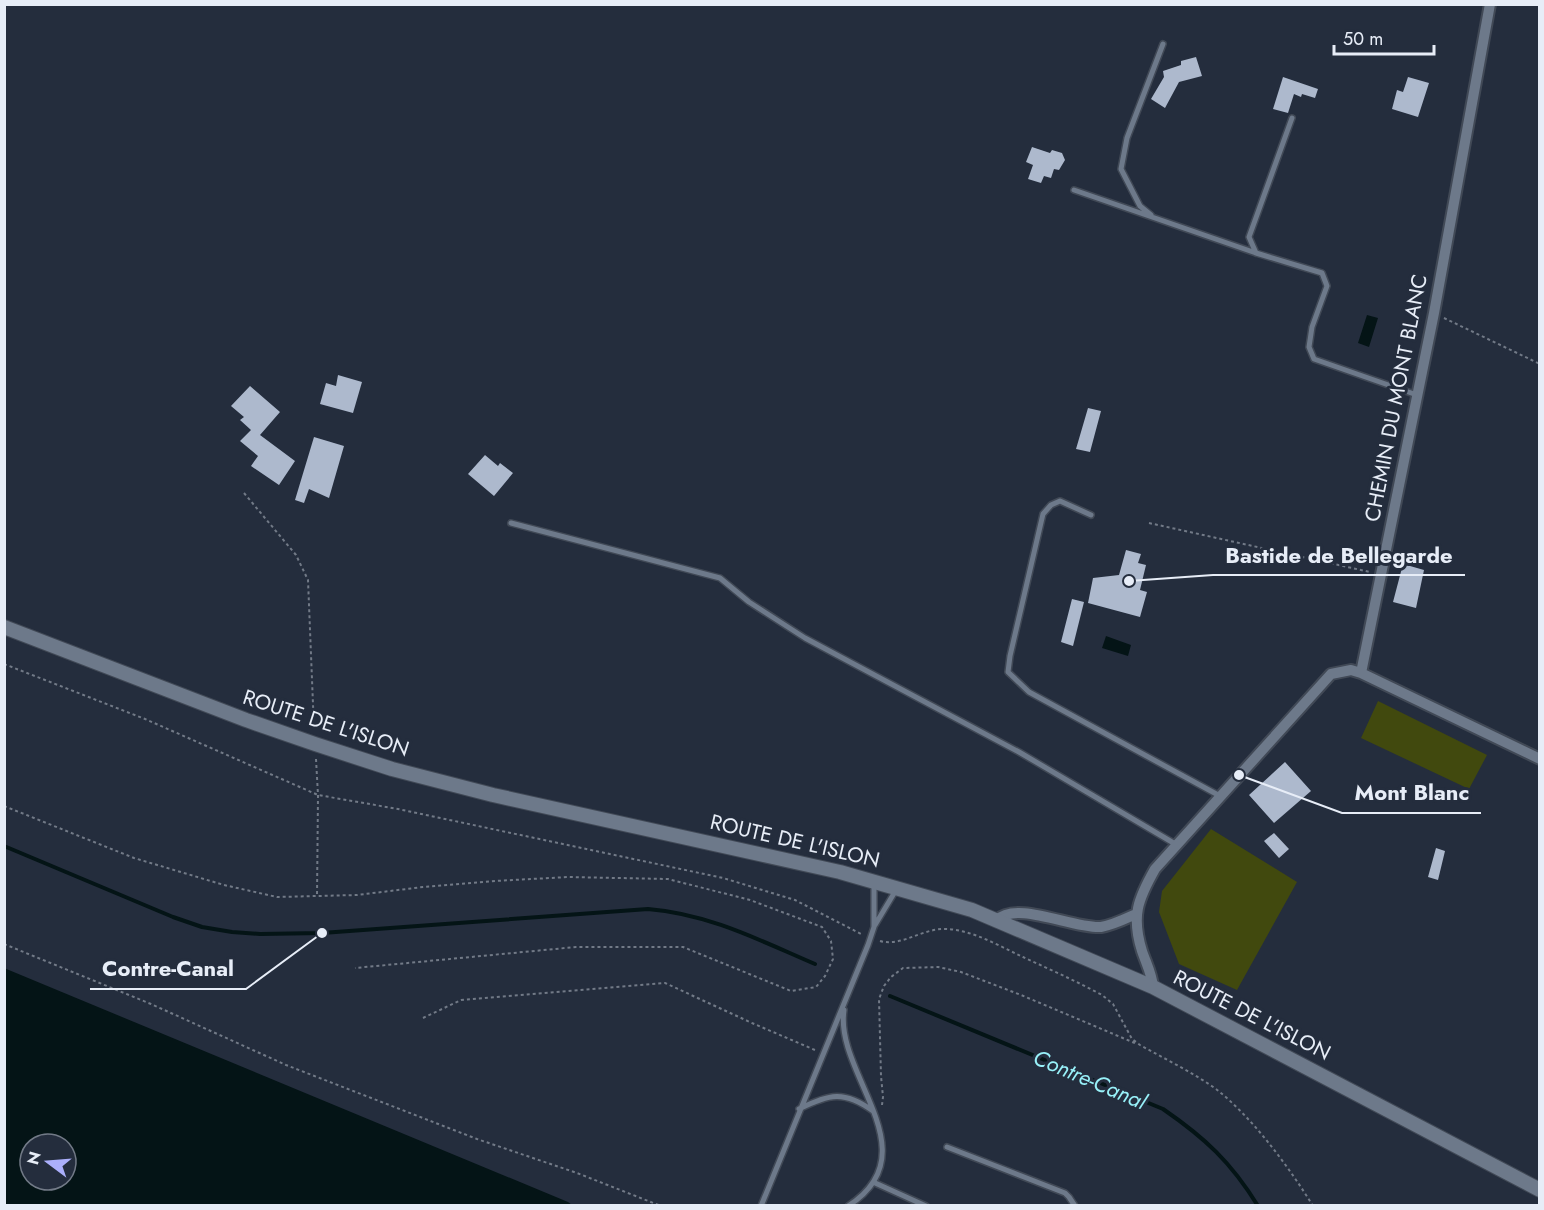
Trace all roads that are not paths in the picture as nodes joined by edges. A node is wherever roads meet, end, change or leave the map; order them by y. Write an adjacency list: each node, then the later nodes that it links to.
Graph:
1 (1490, 4): 7 (street, CHEMIN DU MONT BLANC)
2 (1163, 44): 5 (lane)
3 (1292, 118): 6 (lane)
4 (1074, 190): 5 (lane)
5 (1153, 217): 6 (lane)
6 (1256, 253): 7 (lane)
7 (1417, 395): 11 (street, CHEMIN DU MONT BLANC)
8 (1091, 515): 13 (lane)
9 (512, 523): 14 (lane)
10 (4, 627): 15 (street, ROUTE DE L'ISLON)
11 (1361, 673): 12 (street); 13 (street)
12 (1539, 759)
13 (1220, 796): 14 (street)
14 (1177, 845): 17 (street)
15 (874, 880): 16 (street, ROUTE DE L'ISLON); 19 (lane)
16 (897, 887): 18 (street, ROUTE DE L'ISLON); 19 (lane)
17 (1136, 914): 18 (street); 20 (street)
18 (998, 920): 20 (street, ROUTE DE L'ISLON)
19 (874, 927): 21 (lane)
20 (1153, 987): 26 (street, ROUTE DE L'ISLON)
21 (846, 1002): 22 (lane); 23 (lane)
22 (799, 1109): 23 (lane); 27 (lane)
23 (874, 1112): 25 (lane)
24 (947, 1147): 30 (lane)
25 (873, 1182): 28 (lane); 29 (lane)
26 (1539, 1190)
27 (761, 1206)
28 (848, 1206)
29 (926, 1206)
30 (1075, 1206)

